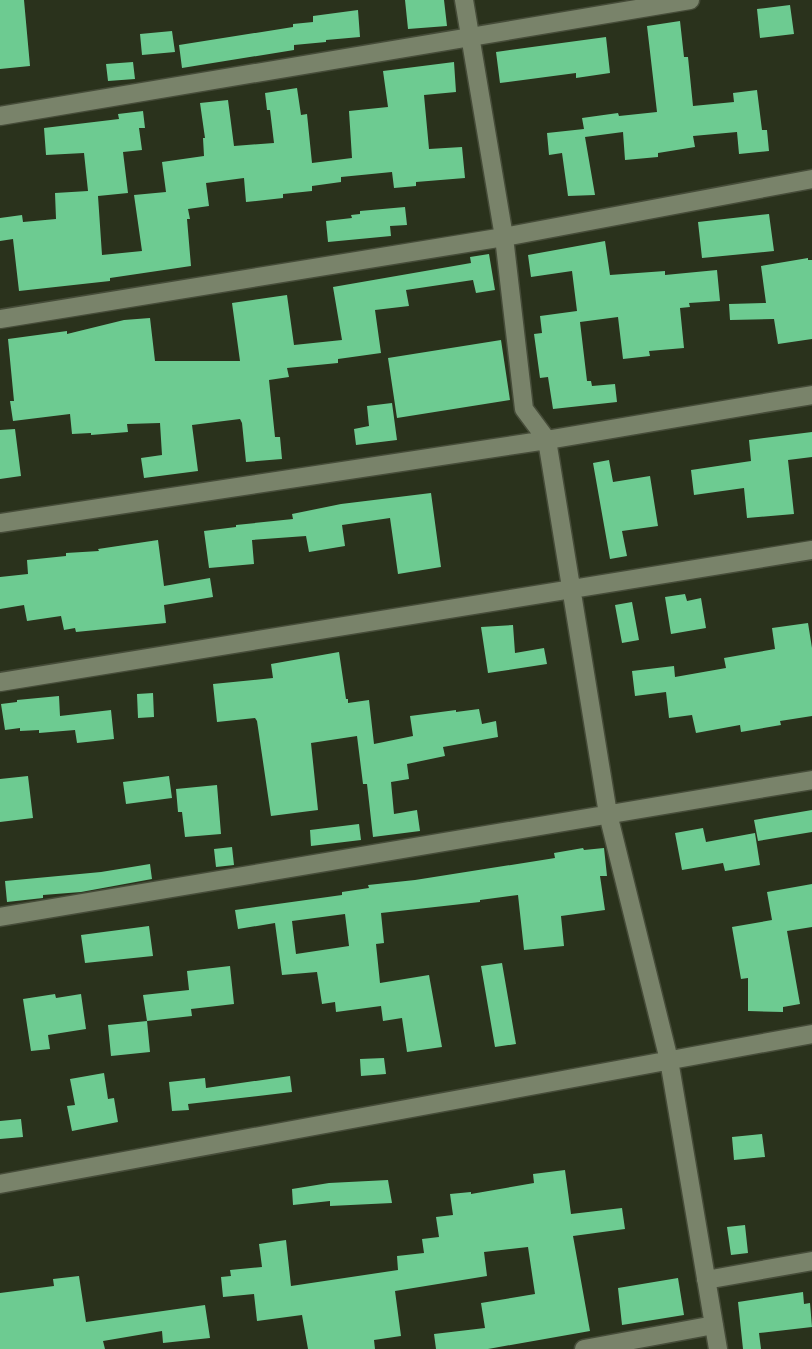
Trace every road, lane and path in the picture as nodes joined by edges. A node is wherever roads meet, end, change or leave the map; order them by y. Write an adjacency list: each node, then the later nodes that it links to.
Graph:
1 (464, 0): 3 (street)
2 (690, 0): 3 (street)
3 (470, 37): 4 (street); 6 (street)
4 (0, 116)
5 (812, 180): 6 (street)
6 (504, 237): 7 (street); 9 (street)
7 (0, 319)
8 (812, 394): 9 (street)
9 (547, 440): 10 (street); 12 (street)
10 (0, 523)
11 (812, 550): 12 (street)
12 (571, 589): 13 (street); 15 (street)
13 (0, 682)
14 (812, 780): 15 (street)
15 (608, 814): 16 (street); 18 (street)
16 (0, 917)
17 (812, 1034): 18 (street)
18 (669, 1060): 19 (street); 21 (street)
19 (0, 1184)
20 (812, 1261): 21 (street)
21 (706, 1280): 22 (street)
22 (714, 1325): 23 (street); 24 (street)
23 (584, 1349)
24 (718, 1349)

